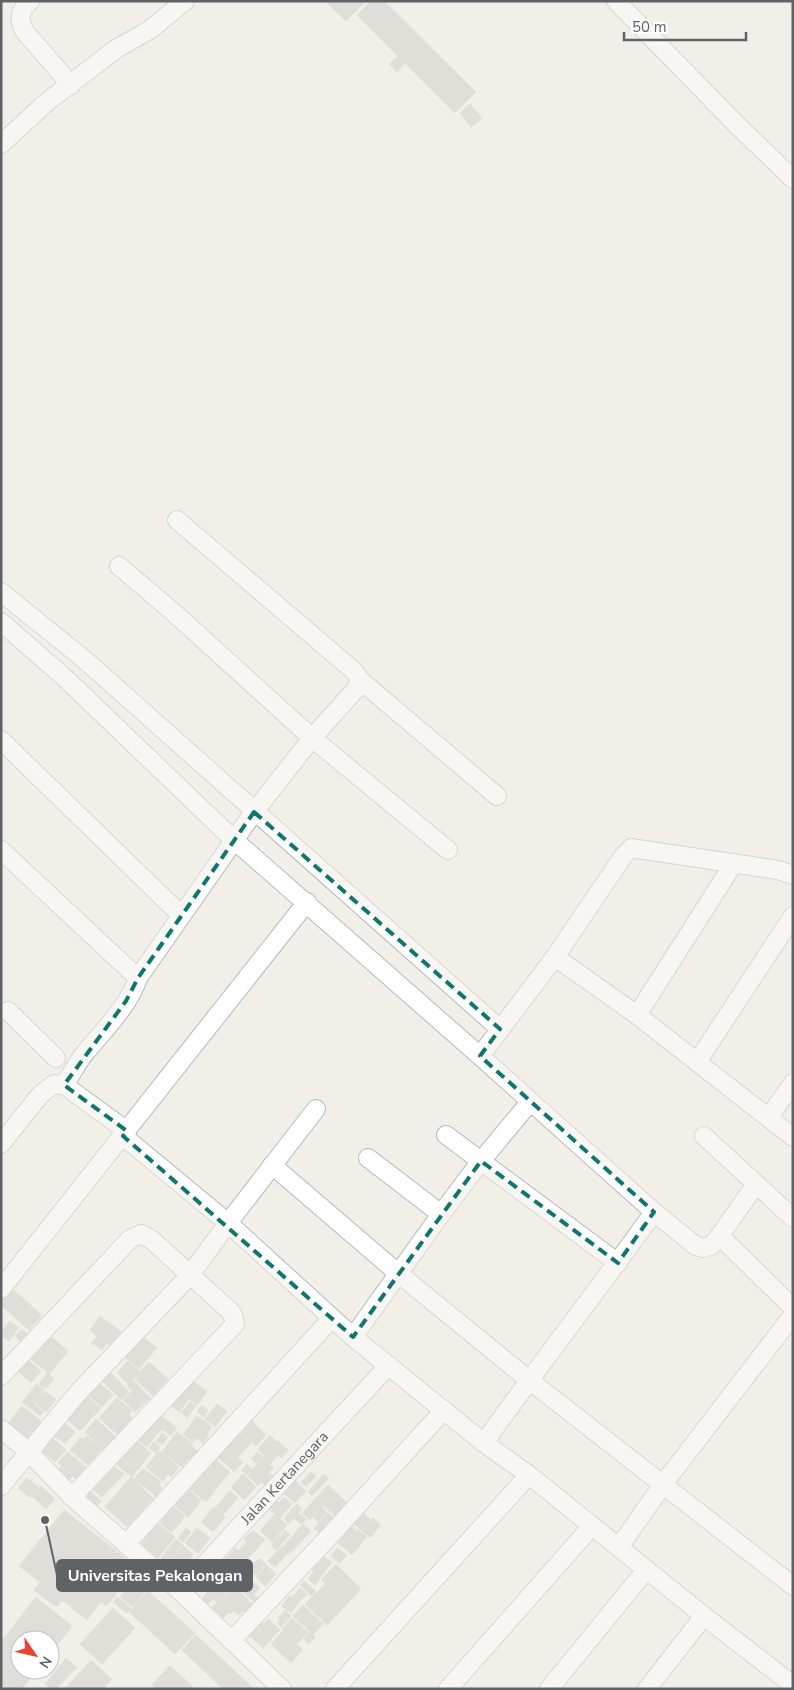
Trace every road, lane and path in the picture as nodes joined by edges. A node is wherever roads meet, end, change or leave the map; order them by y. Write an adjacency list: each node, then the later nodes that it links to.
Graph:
1 (30, 1): 4 (street)
2 (185, 1): 4 (street)
3 (616, 1): 6 (street)
4 (71, 85): 5 (street)
5 (1, 144)
6 (793, 179)
7 (177, 520): 11 (street)
8 (119, 566): 12 (street)
9 (1, 592): 15 (street)
10 (1, 622): 16 (street)
11 (360, 680): 12 (street); 14 (street)
12 (312, 738): 15 (street); 18 (street)
13 (1, 740): 22 (street)
14 (497, 796)
15 (254, 812): 16 (street); 28 (street)
16 (234, 840): 21 (street); 22 (street)
17 (1, 850): 25 (street)
18 (448, 850)
19 (734, 863): 20 (street); 24 (street); 27 (street)
20 (793, 875)
21 (307, 902): 29 (street); 37 (street)
22 (181, 915): 25 (street)
23 (793, 916): 31 (street)
24 (556, 957): 27 (street); 28 (street)
25 (138, 978): 33 (street)
26 (3, 1011): 30 (street)
27 (637, 1015): 31 (street)
28 (500, 1029): 29 (street)
29 (480, 1056): 34 (street)
30 (56, 1058)
31 (697, 1062): 36 (street)
32 (793, 1083): 36 (street)
33 (64, 1085): 37 (street); 41 (street)
34 (530, 1102): 43 (street); 46 (street)
35 (316, 1109): 44 (street)
36 (769, 1117): 40 (street)
37 (125, 1134): 49 (street); 54 (street)
38 (446, 1135): 43 (street)
39 (704, 1136): 45 (street)
40 (793, 1136)
41 (1, 1144)
42 (368, 1158): 47 (street)
43 (481, 1162): 47 (street); 51 (street)
44 (272, 1166): 49 (street); 53 (street)
45 (756, 1184): 48 (street); 50 (street)
46 (654, 1212): 50 (street); 51 (street)
47 (441, 1214): 53 (street)
48 (793, 1218)
49 (228, 1224): 52 (street); 57 (street)
50 (720, 1236): 55 (street)
51 (618, 1262): 61 (street)
52 (190, 1274): 60 (street); 65 (street); 69 (street)
53 (399, 1274): 58 (street); 61 (street)
54 (1, 1289)
55 (793, 1308)
56 (793, 1315): 67 (street)
57 (332, 1318): 58 (street); 71 (street)
58 (353, 1337): 59 (street)
59 (388, 1366): 62 (street); 75 (street, Jalan Kertanegara)
60 (1, 1376)
61 (529, 1380): 64 (street); 67 (street)
62 (444, 1410): 64 (street); 77 (street)
63 (1, 1429): 65 (street)
64 (484, 1443): 66 (street)
65 (29, 1452): 68 (street); 69 (street)
66 (528, 1475): 70 (street); 80 (street)
67 (664, 1484): 72 (street); 74 (street)
68 (1, 1486)
69 (72, 1497): 71 (street)
70 (592, 1526): 72 (street); 81 (street)
71 (126, 1544): 75 (street)
72 (618, 1547): 73 (street)
73 (646, 1570): 76 (street); 82 (street)
74 (793, 1586)
75 (180, 1591): 77 (street)
76 (704, 1616): 78 (street); 83 (street)
77 (232, 1640): 79 (street)
78 (793, 1684)
79 (282, 1689)
80 (335, 1689)
81 (448, 1689)
82 (549, 1689)
83 (646, 1689)

